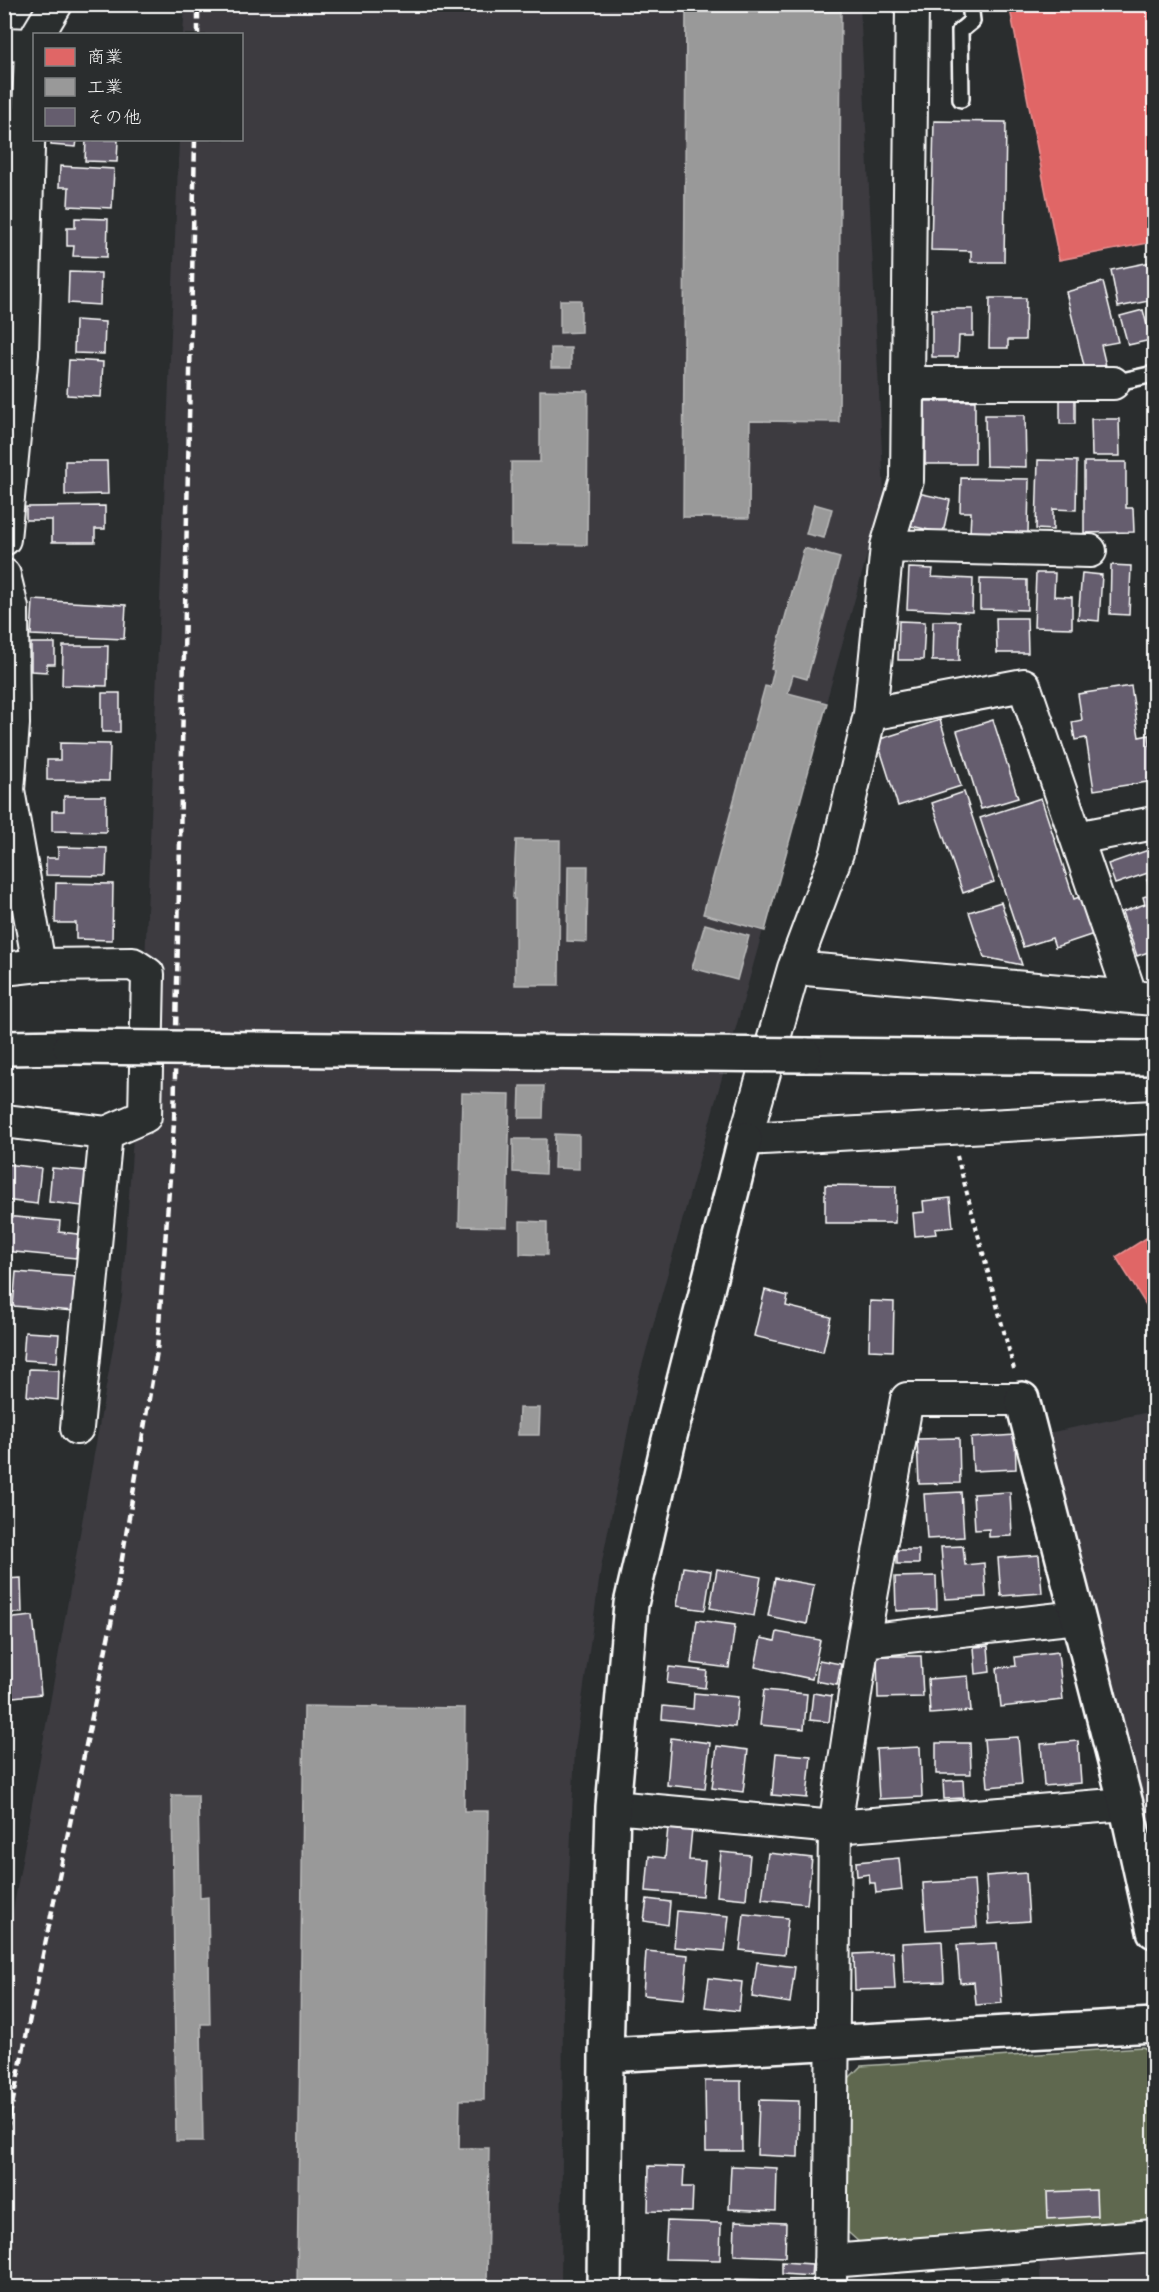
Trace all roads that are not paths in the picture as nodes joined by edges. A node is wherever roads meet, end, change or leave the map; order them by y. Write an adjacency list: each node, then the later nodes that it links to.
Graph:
1 (56, 4): 4 (street)
2 (912, 4): 9 (street)
3 (970, 4): 6 (lane)
4 (33, 33)
5 (27, 41): 7 (street)
6 (961, 99)
7 (13, 354): 11 (street)
8 (1155, 374): 10 (lane)
9 (908, 383): 10 (street); 12 (street)
10 (1113, 383)
11 (4, 539)
12 (887, 546): 13 (street); 15 (street)
13 (1090, 551)
14 (4, 575): 18 (street)
15 (870, 714): 17 (street); 19 (street)
16 (1155, 823): 17 (street)
17 (1077, 838): 21 (street)
18 (39, 965): 20 (street); 26 (street)
19 (794, 968): 21 (street); 27 (street)
20 (4, 969)
21 (1143, 998)
22 (4, 1048): 23 (street, bridge)
23 (1155, 1058)
24 (1155, 1117): 27 (street)
25 (4, 1121): 26 (street)
26 (106, 1133): 29 (street)
27 (745, 1139): 33 (street)
28 (1022, 1399): 30 (street); 31 (street)
29 (77, 1428)
30 (1078, 1617): 31 (street); 32 (street)
31 (863, 1641): 34 (street)
32 (1126, 1804): 34 (street); 35 (street)
33 (613, 1807): 34 (street); 38 (street)
34 (835, 1827): 37 (street)
35 (1155, 1931)
36 (1155, 2025): 37 (street)
37 (832, 2044): 38 (street); 40 (street)
38 (606, 2055): 41 (street)
39 (1155, 2236): 40 (street)
40 (830, 2274)
41 (604, 2288)

